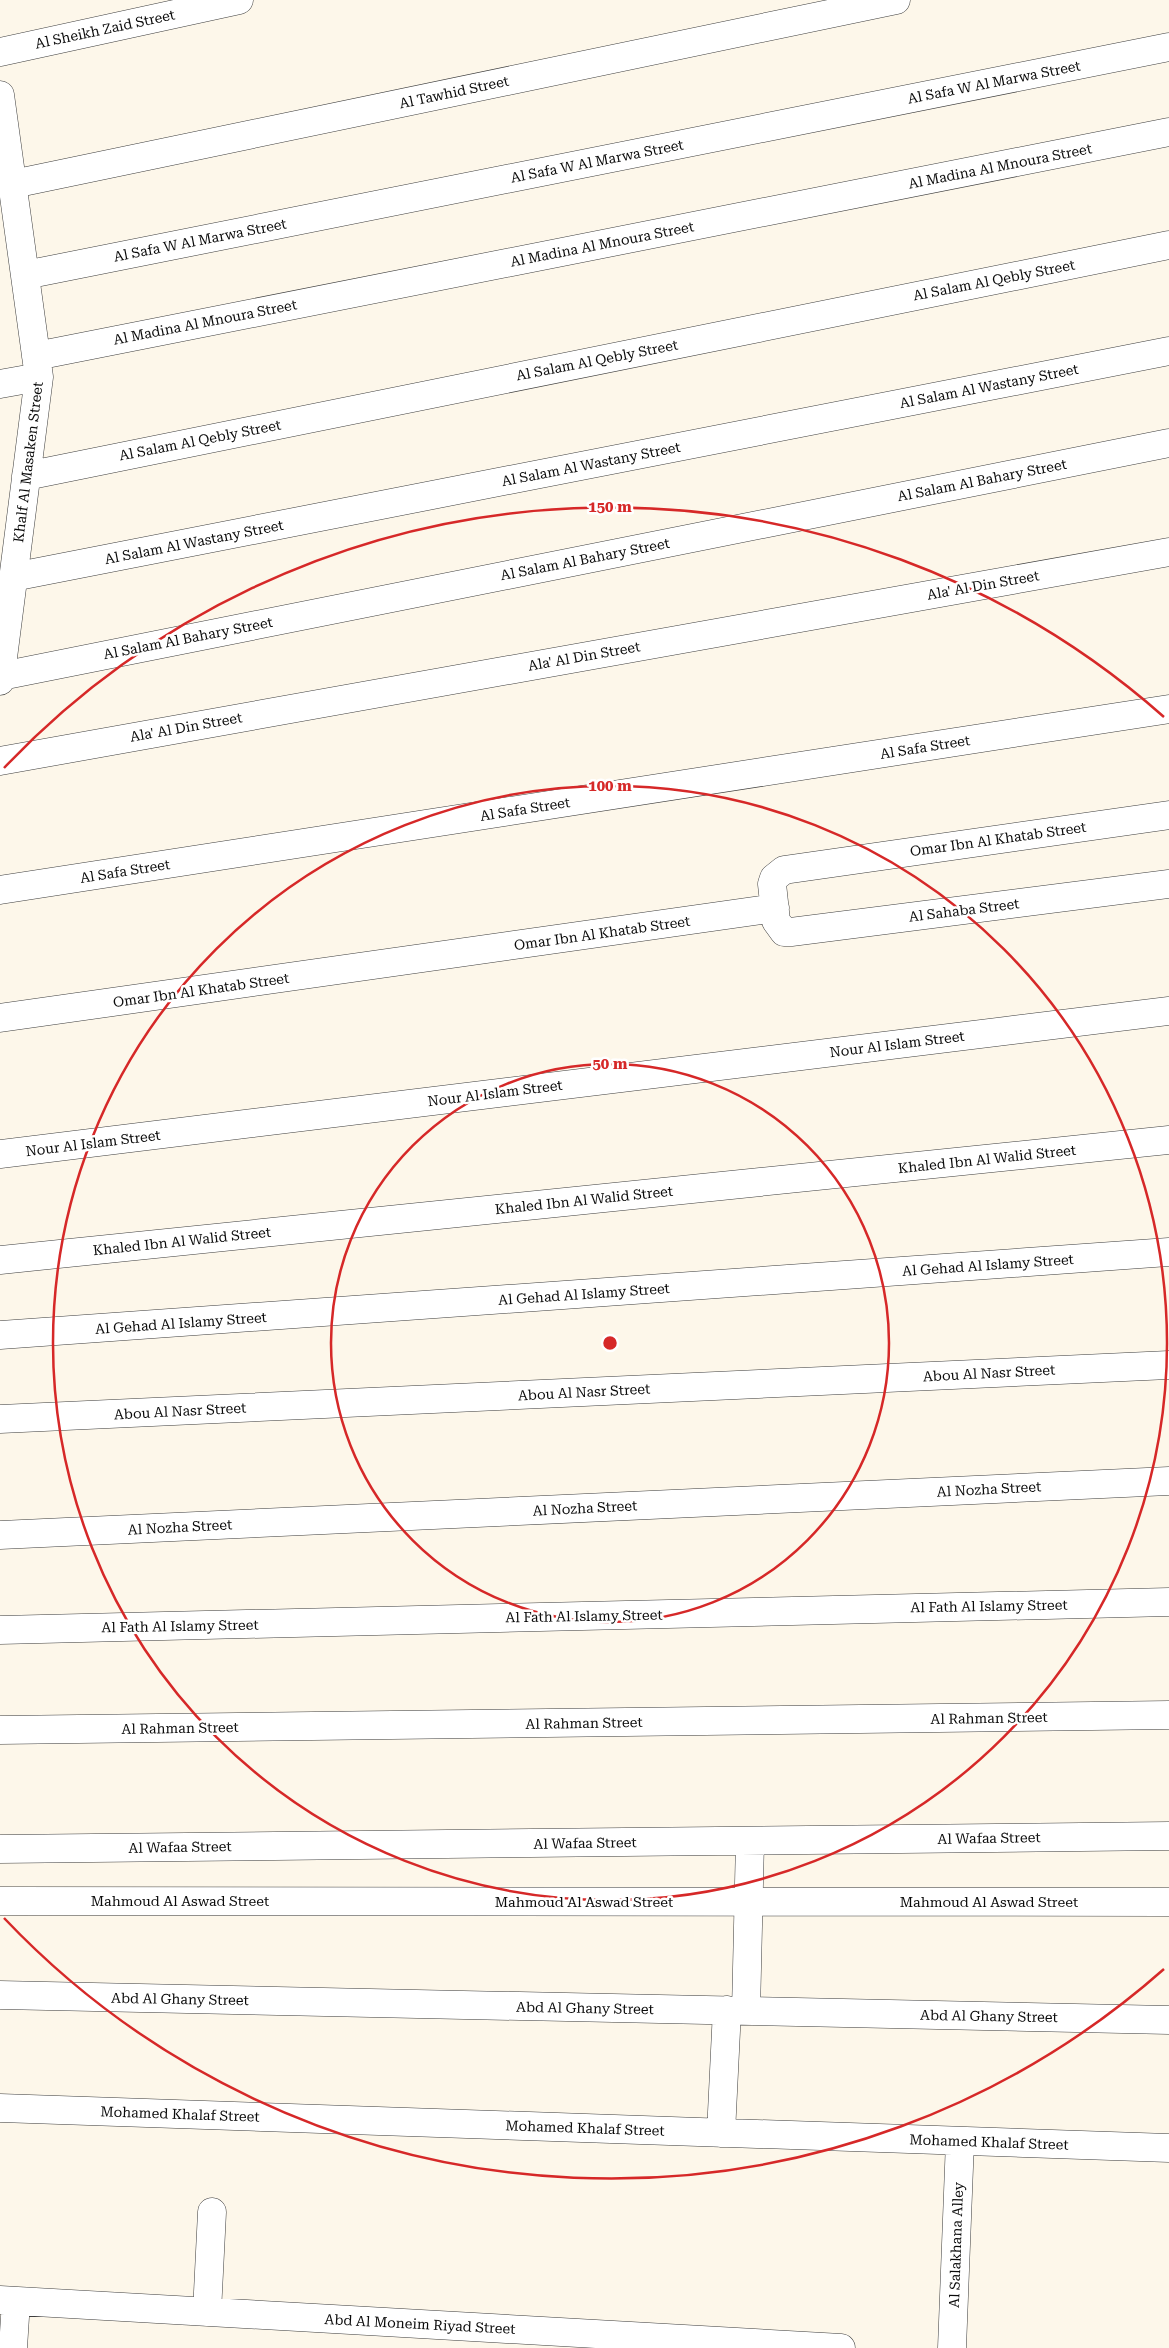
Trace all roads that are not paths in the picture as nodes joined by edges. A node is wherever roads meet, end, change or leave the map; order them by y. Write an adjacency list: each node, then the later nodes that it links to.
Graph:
1 (238, 0): 4 (street, Al Sheikh Zaid Street)
2 (896, 0): 7 (street, Al Tawhid Street)
3 (1169, 47): 9 (street, Al Safa W Al Marwa Street)
4 (0, 52)
5 (0, 95): 7 (street, Khalf Al Masaken Street)
6 (1169, 132): 11 (street, Al Madina Al Mnoura Street)
7 (12, 184): 9 (street, Khalf Al Masaken Street)
8 (1169, 244): 14 (street, Al Salam Al Qebly Street)
9 (24, 275): 11 (street, Khalf Al Masaken Street)
10 (1169, 351): 16 (street, Al Salam Al Wastany Street)
11 (37, 366): 12 (street, Al Madina Al Mnoura Street); 14 (street, Khalf Al Masaken Street)
12 (0, 384)
13 (1169, 443): 17 (street, Al Salam Al Bahary Street)
14 (26, 476): 16 (street, Khalf Al Masaken Street)
15 (1169, 552): 20 (street, Ala' Al Din Street)
16 (13, 577): 17 (street, Khalf Al Masaken Street)
17 (1, 676): 18 (street, Khalf Al Masaken Street)
18 (0, 681)
19 (1169, 709): 23 (street, Al Safa Street)
20 (0, 761)
21 (1169, 815): 24 (street, Omar Ibn Al Khatab Street)
22 (1169, 884): 24 (street, Al Sahaba Street)
23 (0, 890)
24 (775, 908): 26 (street, Omar Ibn Al Khatab Street)
25 (1169, 1011): 28 (street, Nour Al Islam Street)
26 (0, 1018)
27 (1169, 1140): 30 (street, Khaled Ibn Al Walid Street)
28 (0, 1154)
29 (1169, 1252): 31 (street, Al Gehad Al Islamy Street)
30 (0, 1260)
31 (0, 1335)
32 (1169, 1365): 33 (street, Abou Al Nasr Street)
33 (0, 1419)
34 (1169, 1481): 35 (street, Al Nozha Street)
35 (0, 1535)
36 (1169, 1602): 37 (street, Al Fath Al Islamy Street)
37 (0, 1630)
38 (1169, 1715): 39 (street, Al Rahman Street)
39 (0, 1730)
40 (1169, 1836): 41 (street, Al Wafaa Street)
41 (750, 1841): 42 (street, Al Wafaa Street); 44 (street)
42 (0, 1849)
43 (0, 1901): 44 (street, Mahmoud Al Aswad Street)
44 (748, 1902): 45 (street, Mahmoud Al Aswad Street); 47 (street)
45 (1169, 1902)
46 (0, 1996): 47 (street, Abd Al Ghany Street)
47 (736, 2011): 48 (street, Abd Al Ghany Street); 50 (street)
48 (1169, 2020)
49 (0, 2108): 50 (street, Mohamed Khalaf Street)
50 (721, 2133): 51 (street, Mohamed Khalaf Street)
51 (960, 2141): 52 (street, Mohamed Khalaf Street); 58 (street, Al Salakhana Alley)
52 (1169, 2148)
53 (212, 2212): 55 (street)
54 (8, 2301): 55 (street, Abd Al Moneim Riyad Street); 56 (street)
55 (208, 2312): 57 (street, Abd Al Moneim Riyad Street)
56 (13, 2348)
57 (841, 2348)
58 (952, 2348)

